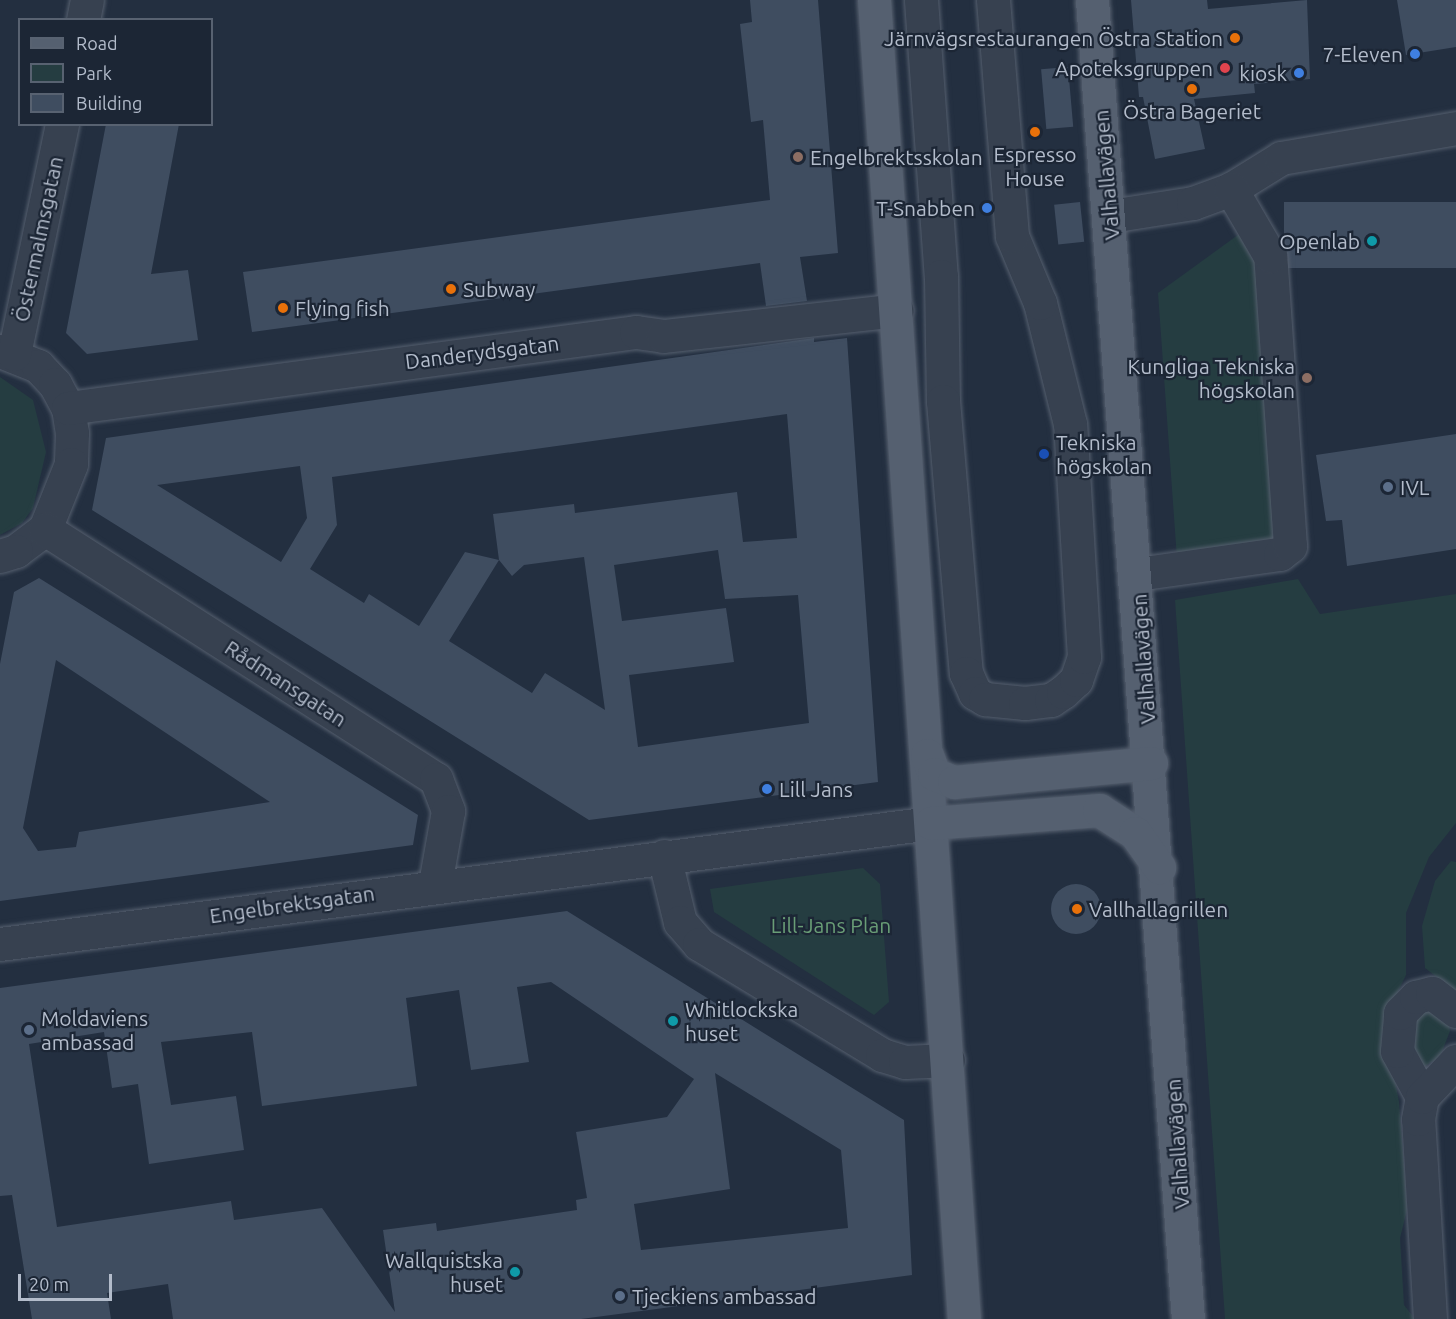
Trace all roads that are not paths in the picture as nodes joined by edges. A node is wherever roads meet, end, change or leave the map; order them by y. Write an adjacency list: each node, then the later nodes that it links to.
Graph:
1 (87, 0): 6 (street)
2 (874, 0): 11 (main road)
3 (921, 0): 4 (street)
4 (993, 0)
5 (1092, 0): 10 (main road, Valhallavägen)
6 (83, 18)
7 (62, 126): 12 (street, Östermalmsgatan)
8 (1456, 128): 9 (street)
9 (1231, 189): 10 (street); 16 (street)
10 (1110, 216): 16 (main road, Valhallavägen)
11 (897, 310): 13 (street, Danderydsgatan); 17 (main road)
12 (7, 352): 13 (street)
13 (68, 408): 14 (street)
14 (45, 529): 15 (street); 22 (street, Rådmansgatan)
15 (0, 556)
16 (1137, 574): 18 (main road, Valhallavägen)
17 (927, 755): 18 (main road); 19 (main road)
18 (1151, 763): 21 (main road, Valhallavägen)
19 (931, 823): 20 (street); 21 (main road); 25 (main road)
20 (664, 856): 22 (street, Engelbrektsgatan); 25 (street)
21 (1159, 867): 29 (main road, Valhallavägen)
22 (435, 884): 23 (street, Engelbrektsgatan)
23 (0, 944)
24 (1456, 1011): 27 (street)
25 (948, 1060): 28 (main road)
26 (1456, 1061): 27 (street)
27 (1422, 1096): 30 (street)
28 (964, 1319)
29 (1188, 1319)
30 (1430, 1319)

